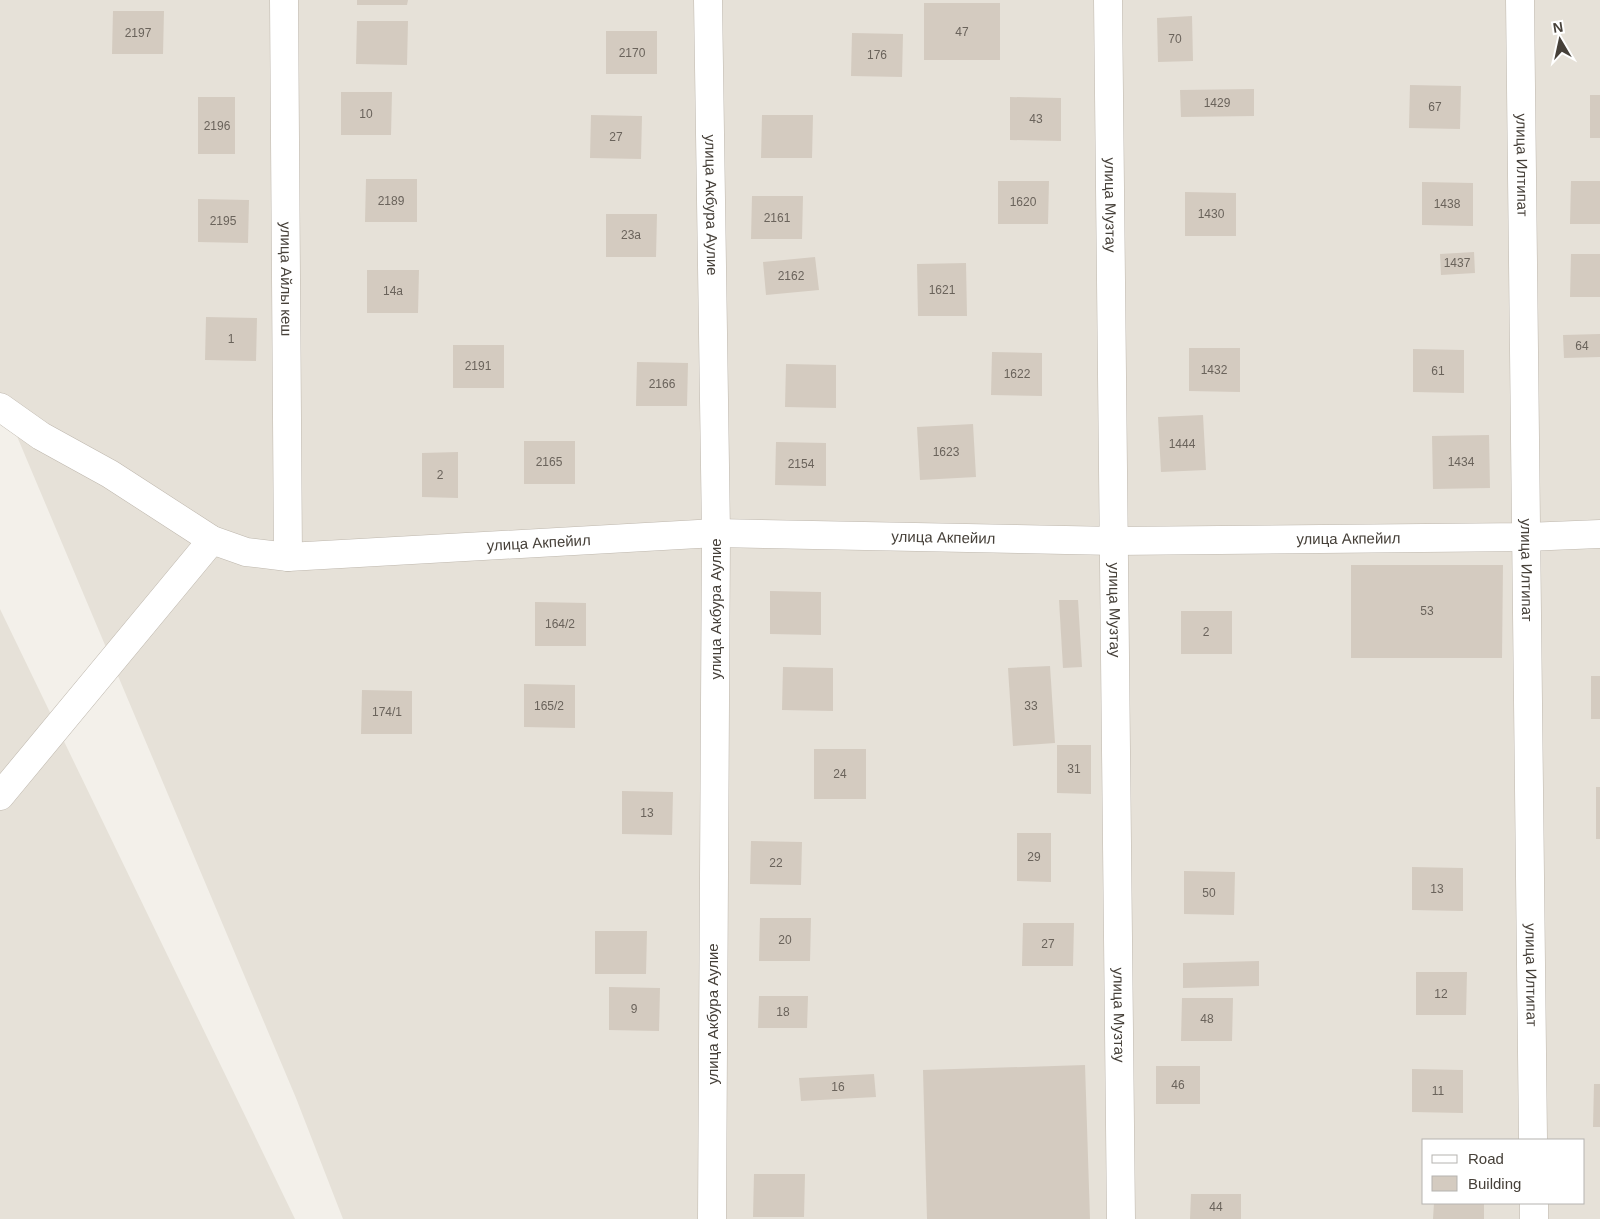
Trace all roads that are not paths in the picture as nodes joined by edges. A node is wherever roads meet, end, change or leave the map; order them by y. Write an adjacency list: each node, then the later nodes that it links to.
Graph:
1 (284, 0): 11 (street, улица Айлы кеш)
2 (708, 0): 6 (street, улица Акбура Аулие)
3 (1108, 0): 10 (street, улица Музтау)
4 (1520, 0): 8 (street, улица Илтипат)
5 (0, 407): 9 (street, улица Акпейил)
6 (716, 533): 10 (street, улица Акпейил); 11 (street, улица Акпейил); 15 (street, улица Акбура Аулие)
7 (1600, 534): 8 (street, улица Акпейил)
8 (1526, 537): 10 (street, улица Акпейил); 13 (street, улица Илтипат)
9 (212, 540): 11 (street, улица Акпейил); 12 (street)
10 (1114, 541): 16 (street, улица Музтау)
11 (288, 557)
12 (0, 796)
13 (1533, 1139)
14 (1534, 1204): 17 (street)
15 (712, 1219)
16 (1121, 1219)
17 (1534, 1219)

